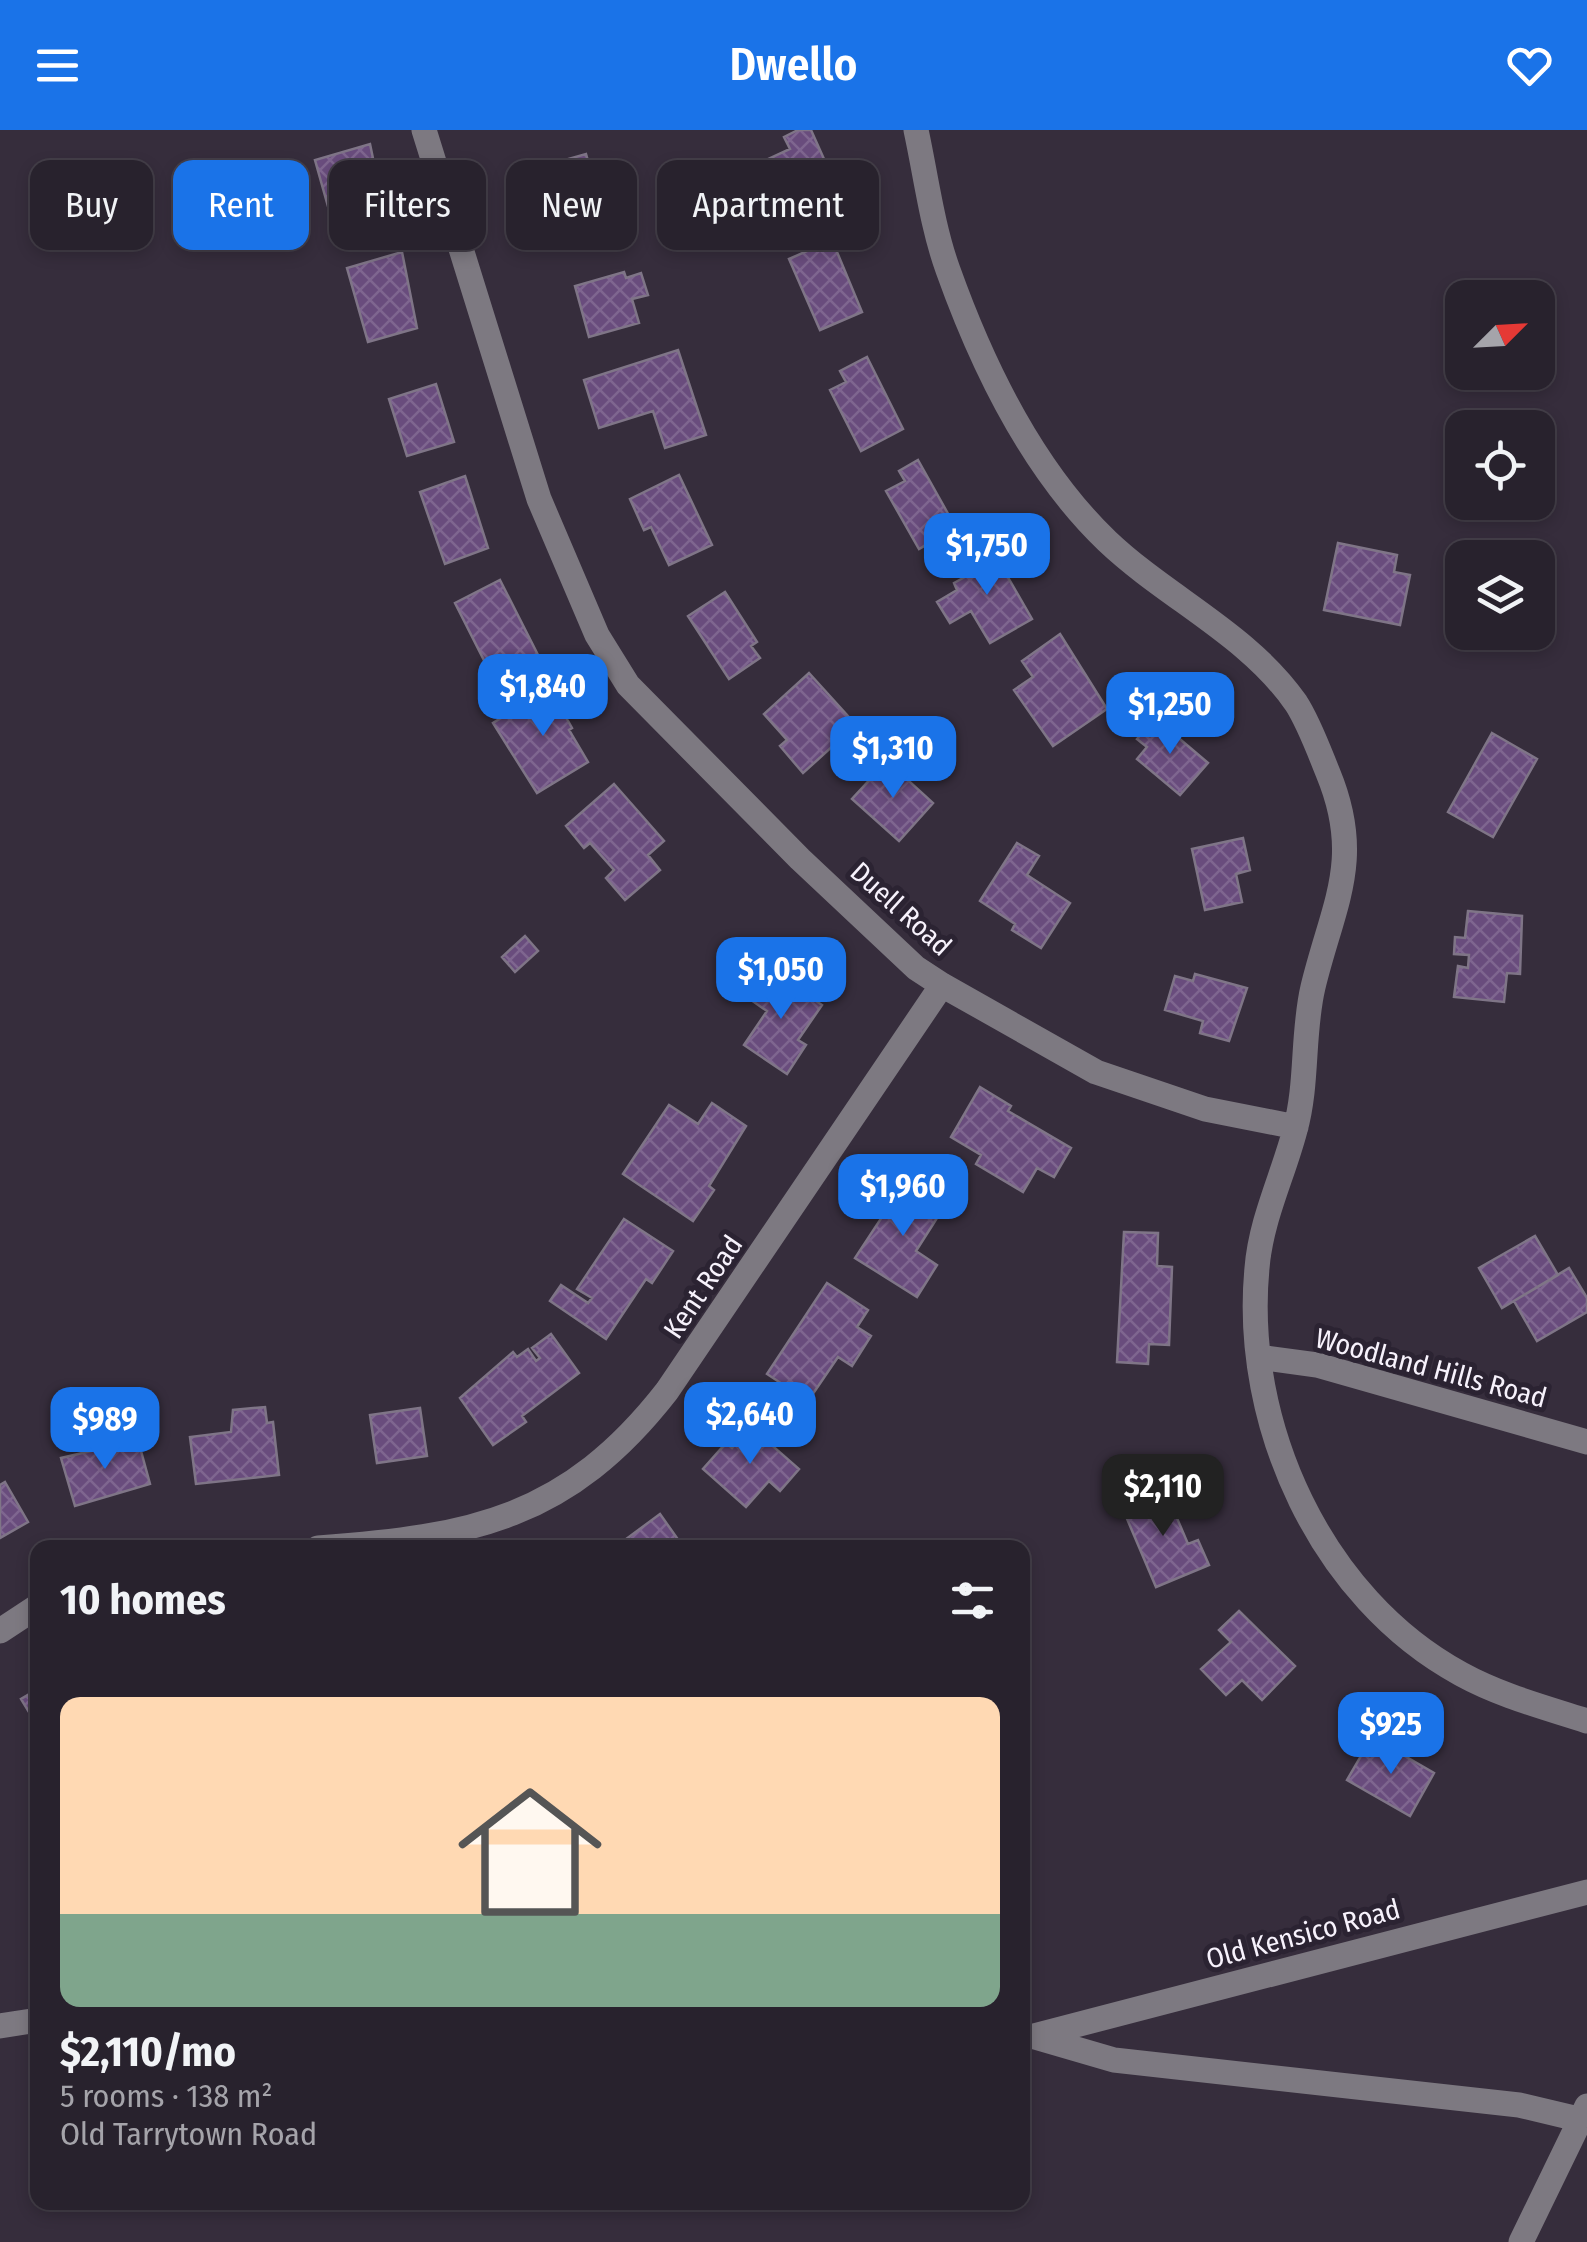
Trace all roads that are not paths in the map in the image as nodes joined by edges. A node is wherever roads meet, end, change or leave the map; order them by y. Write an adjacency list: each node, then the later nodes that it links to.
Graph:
1 (424, 130): 3 (street, Duell Road)
2 (916, 130): 4 (street)
3 (942, 985): 4 (street, Duell Road); 7 (street, Kent Road)
4 (1296, 1127): 5 (street)
5 (1258, 1356): 6 (street, Woodland Hills Road); 10 (street)
6 (1587, 1442)
7 (414, 1540)
8 (30, 1611): 9 (street)
9 (0, 1630)
10 (1587, 1721)
11 (1587, 1892): 14 (street, Old Kensico Road)
12 (30, 2021): 13 (street)
13 (0, 2026)
14 (1030, 2038)
15 (1030, 2038): 16 (street, Old Kensico Road)
16 (1583, 2113): 17 (street)
17 (1521, 2242)

